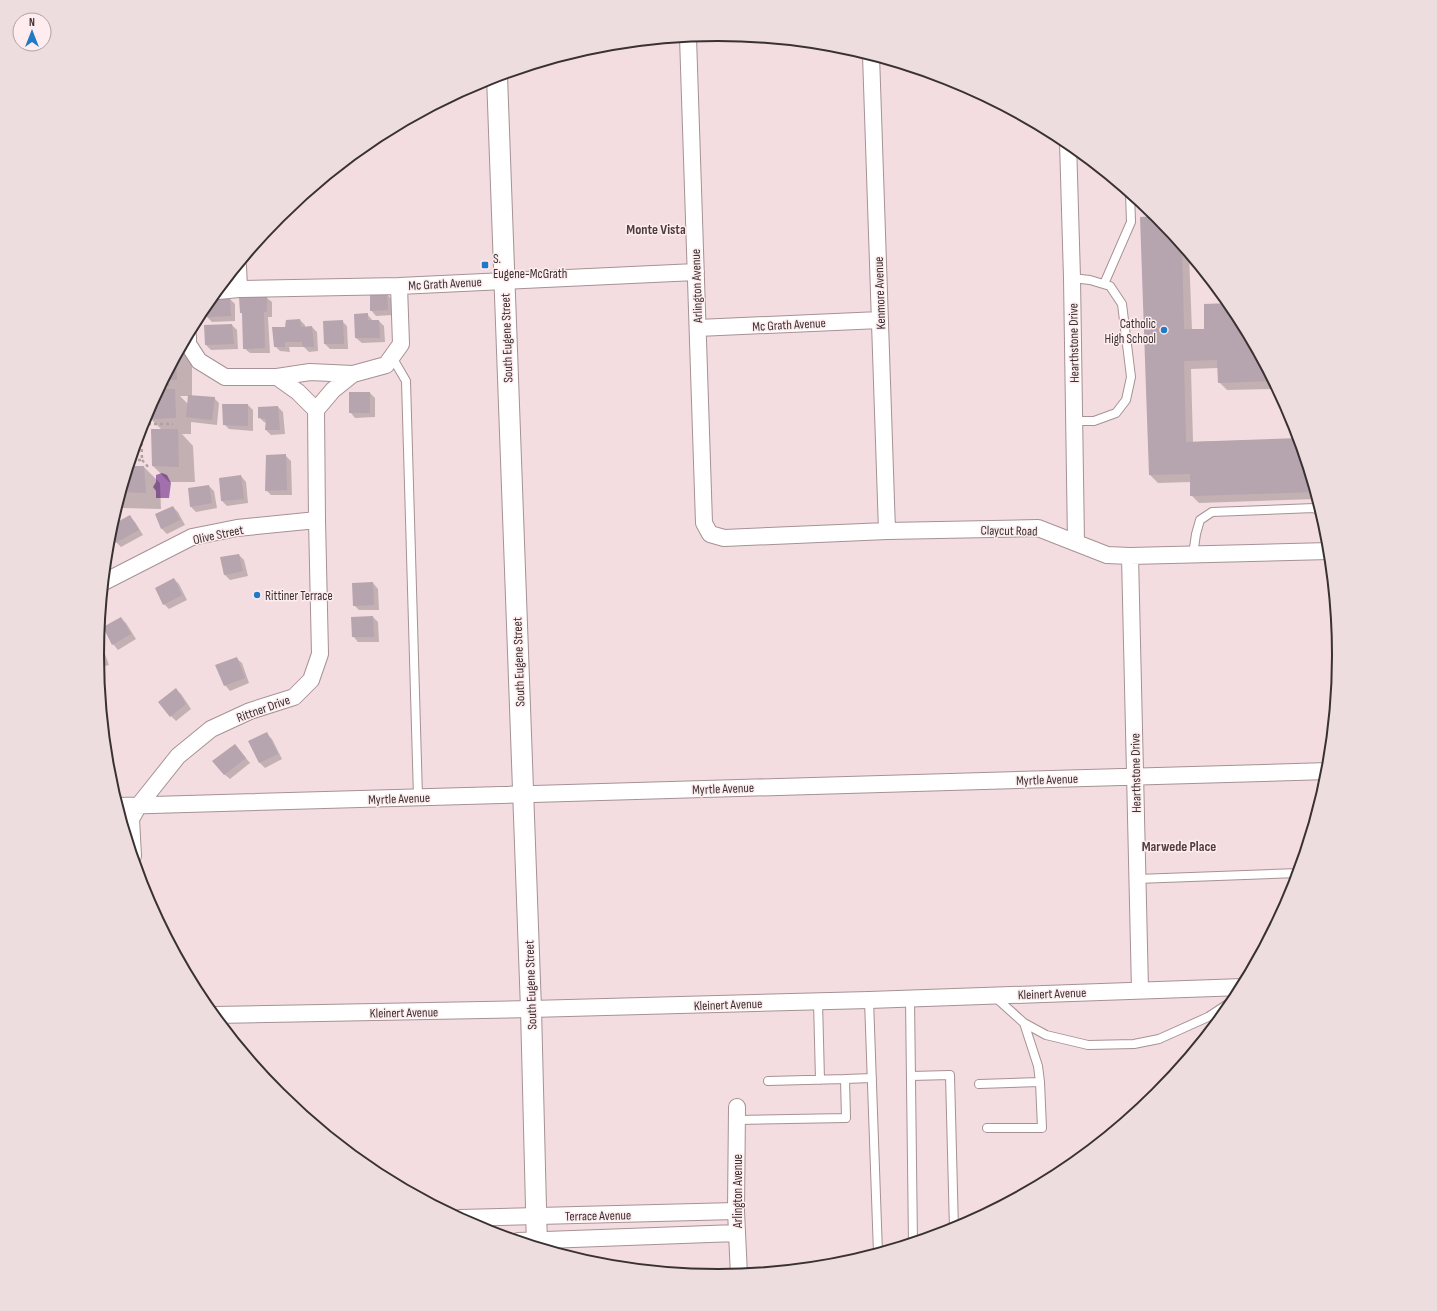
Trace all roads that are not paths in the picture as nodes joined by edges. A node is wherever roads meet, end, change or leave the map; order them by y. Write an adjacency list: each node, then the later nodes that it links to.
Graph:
1 (688, 42): 7 (street, Arlington Avenue)
2 (871, 60): 14 (street, Kenmore Avenue)
3 (497, 83): 9 (street, South Eugene Street)
4 (1068, 151): 8 (street, Hearthstone Drive)
5 (1130, 199): 10 (lane)
6 (238, 272): 12 (street)
7 (696, 272): 9 (street, Mc Grath Avenue); 15 (street, Arlington Avenue)
8 (1072, 278): 10 (lane); 21 (street, Hearthstone Drive)
9 (504, 281): 11 (street, Mc Grath Avenue); 33 (street, South Eugene Street)
10 (1104, 284): 21 (lane)
11 (399, 286): 12 (street, Mc Grath Avenue); 17 (street)
12 (239, 289): 13 (street, Mc Grath Avenue)
13 (224, 290)
14 (880, 320): 15 (street, Mc Grath Avenue); 24 (street, Kenmore Avenue)
15 (698, 328): 25 (street, Arlington Avenue)
16 (188, 344): 19 (street)
17 (392, 357): 18 (street); 34 (lane)
18 (353, 374): 19 (street); 20 (street)
19 (277, 377): 20 (street)
20 (316, 410): 23 (street, Rittner Drive)
21 (1074, 421): 26 (street, Hearthstone Drive)
22 (1315, 508): 28 (lane)
23 (317, 520): 30 (street, Olive Street); 35 (street, Rittner Drive)
24 (887, 532): 25 (street, Claycut Road); 26 (street, Claycut Road)
25 (710, 534)
26 (1076, 543): 29 (street, Claycut Road)
27 (1324, 551): 28 (street, Claycut Road)
28 (1193, 554): 29 (street, Claycut Road)
29 (1130, 556): 32 (street, Hearthstone Drive)
30 (109, 580)
31 (1322, 771): 32 (street, Myrtle Avenue)
32 (1135, 776): 33 (street, Myrtle Avenue); 39 (street, Hearthstone Drive)
33 (523, 794): 34 (street, Myrtle Avenue); 47 (street, South Eugene Street)
34 (418, 797): 35 (street, Myrtle Avenue)
35 (139, 805): 36 (street, Myrtle Avenue); 37 (street, Rittner Drive)
36 (123, 806)
37 (132, 837)
38 (1293, 873): 39 (lane)
39 (1138, 879): 41 (street, Hearthstone Drive)
40 (1235, 987): 41 (street, Kleinert Avenue)
41 (1140, 990): 42 (street, Kleinert Avenue)
42 (994, 996): 43 (street, Kleinert Avenue); 49 (lane)
43 (910, 998): 44 (street, Kleinert Avenue); 50 (lane)
44 (869, 1000): 45 (street, Kleinert Avenue); 51 (lane)
45 (818, 1001): 47 (street, Kleinert Avenue); 53 (lane)
46 (1221, 1008): 49 (lane)
47 (531, 1010): 48 (street, Kleinert Avenue); 60 (street, South Eugene Street)
48 (220, 1015)
49 (1024, 1023): 55 (lane)
50 (912, 1076): 62 (lane); 64 (lane)
51 (872, 1078): 52 (lane); 67 (lane)
52 (845, 1079): 53 (lane); 57 (lane)
53 (820, 1080): 54 (lane)
54 (768, 1081)
55 (1040, 1082): 56 (lane); 58 (lane)
56 (979, 1084)
57 (737, 1114): 59 (street, Arlington Avenue)
58 (986, 1128)
59 (736, 1211): 60 (street, Terrace Avenue); 63 (street, Arlington Avenue)
60 (536, 1216): 61 (street, Terrace Avenue); 65 (street, South Eugene Street)
61 (471, 1218)
62 (954, 1223)
63 (737, 1233): 66 (street, Terrace Avenue); 68 (street, Arlington Avenue)
64 (913, 1238)
65 (531, 1240)
66 (539, 1243)
67 (878, 1249)
68 (740, 1269)

